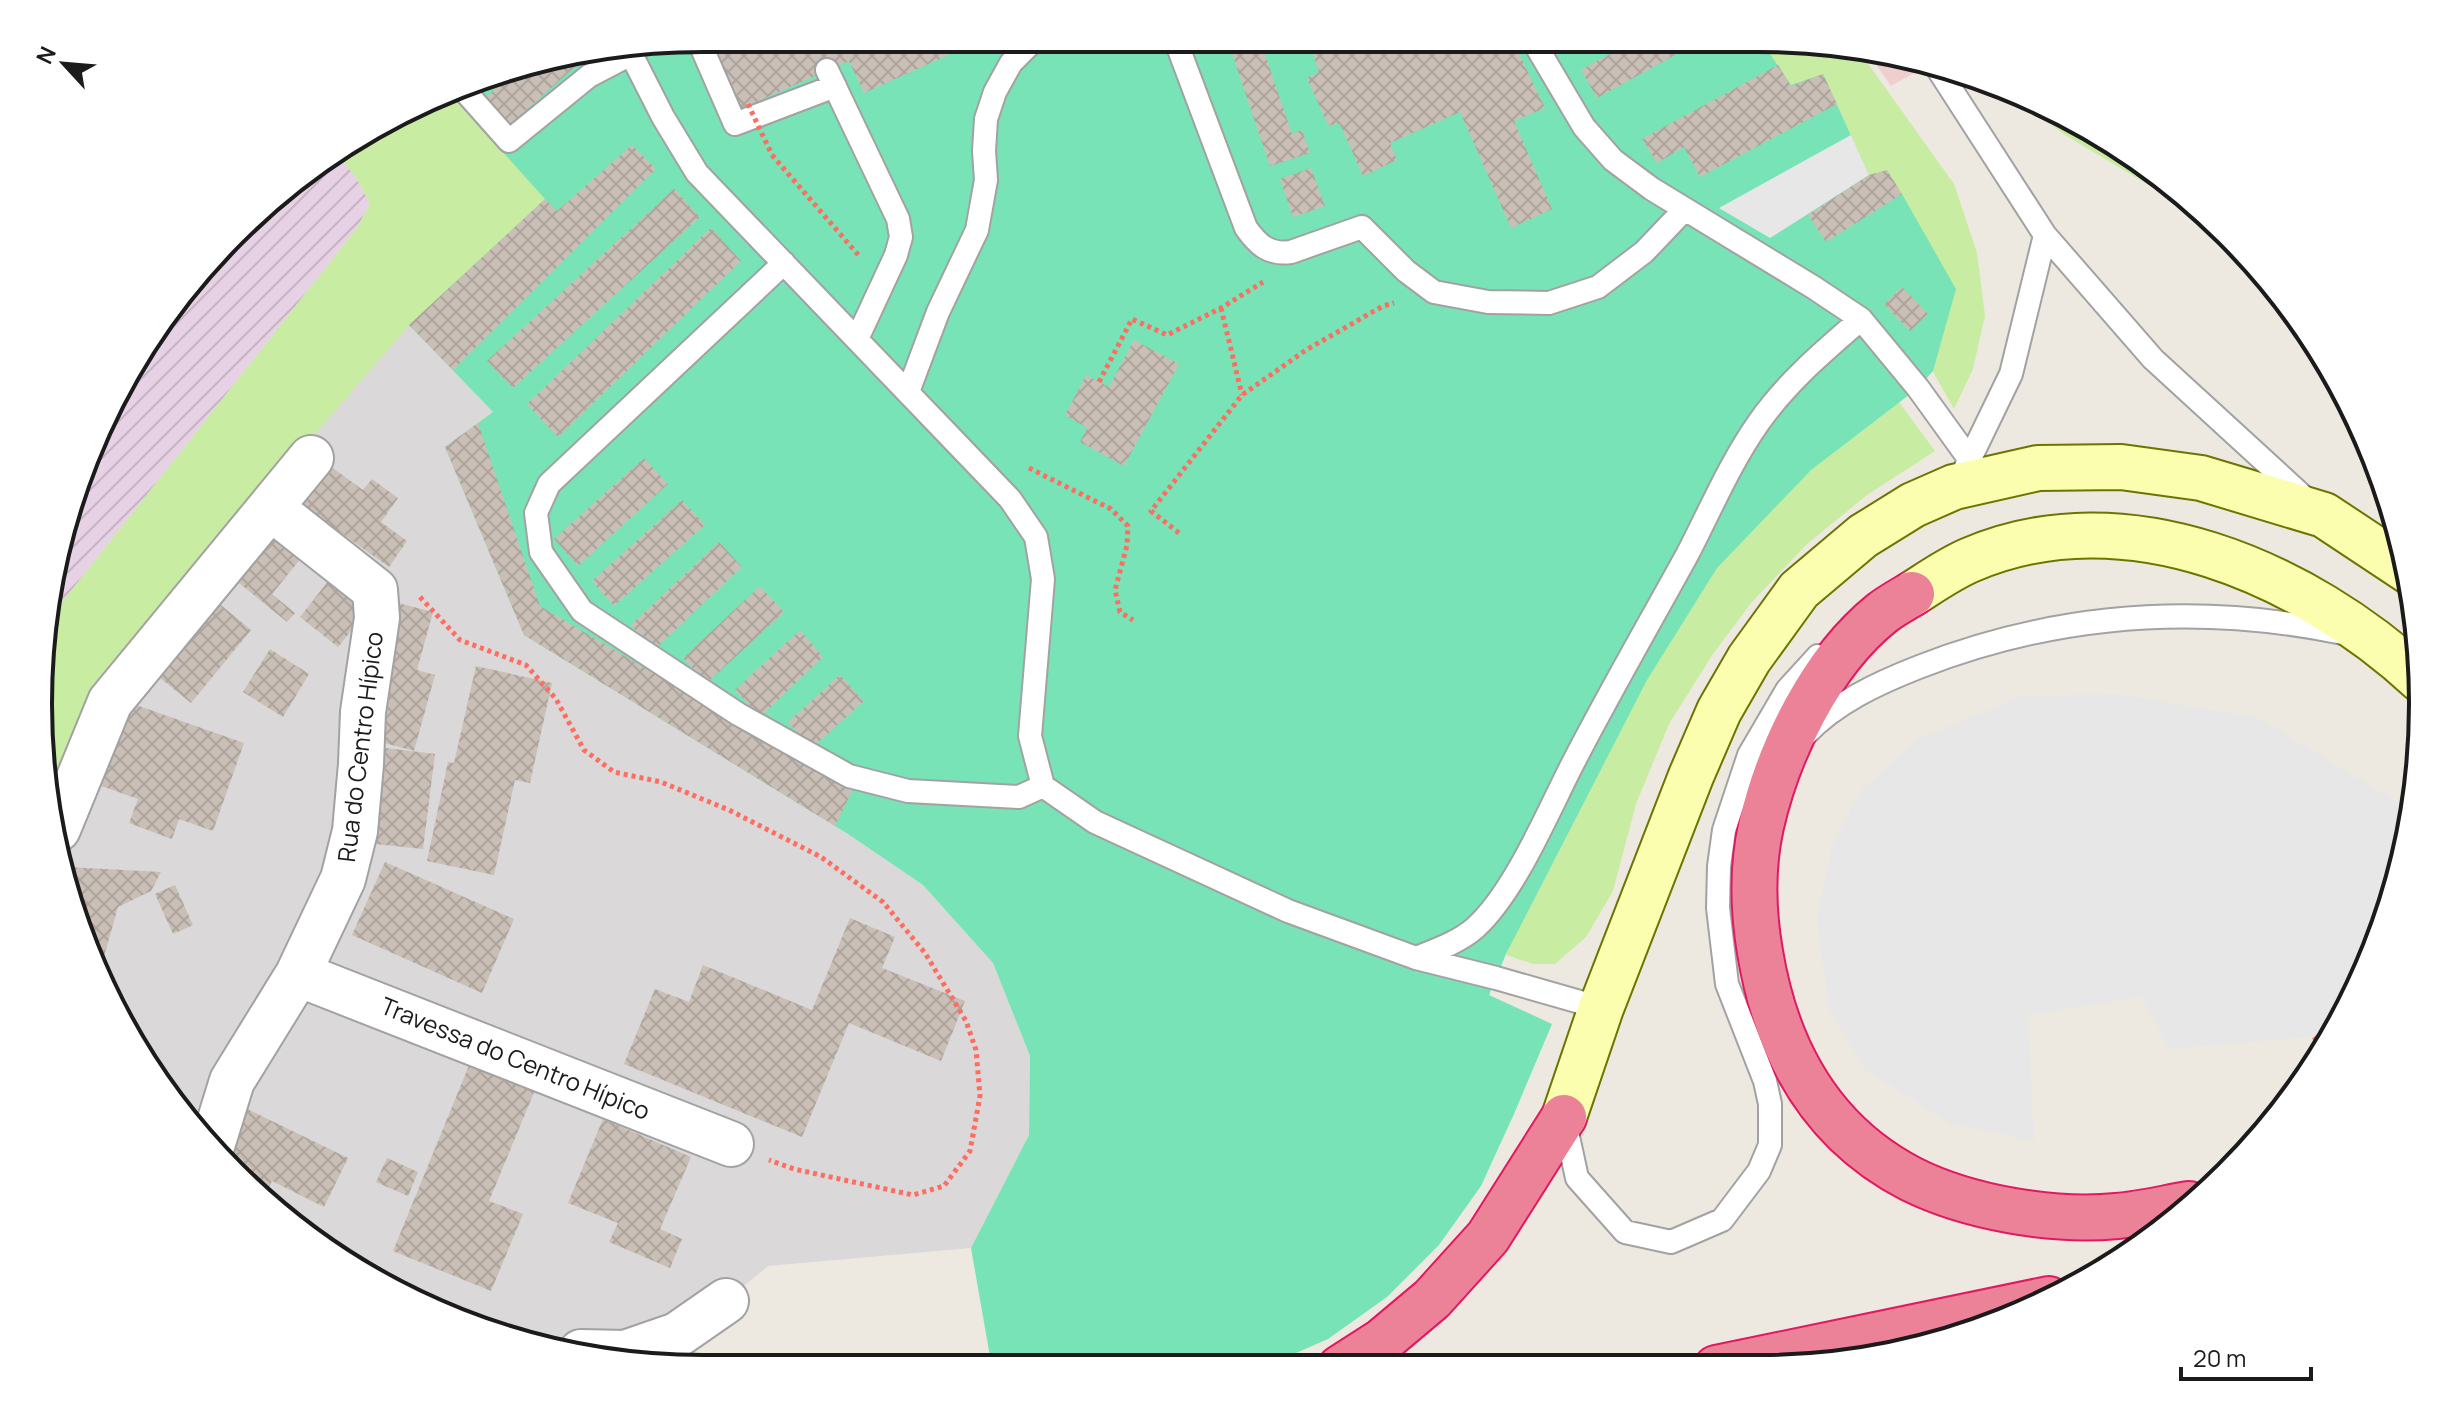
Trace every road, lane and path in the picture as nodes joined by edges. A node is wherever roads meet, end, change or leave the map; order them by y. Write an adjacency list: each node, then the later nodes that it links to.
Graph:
1 (704, 52): 14 (lane)
2 (1022, 52): 20 (lane)
3 (1180, 52): 12 (lane)
4 (1540, 52): 10 (lane)
5 (632, 56): 13 (lane)
6 (620, 58): 8 (lane)
7 (1945, 80): 11 (lane)
8 (469, 96)
9 (748, 104): 14 (path, bridge)
10 (1685, 209): 15 (lane); 17 (lane)
11 (2045, 235): 24 (lane); 26 (lane)
12 (1291, 252): 15 (lane); 16 (path)
13 (784, 263): 18 (lane); 35 (lane)
14 (883, 284): 18 (lane)
15 (1434, 292): 21 (path)
16 (1221, 308): 19 (path); 21 (path)
17 (1861, 319): 24 (lane); 37 (lane)
18 (857, 339): 20 (lane)
19 (1099, 382)
20 (908, 392): 23 (lane)
21 (1242, 395): 27 (path)
22 (311, 458): 25 (street)
23 (973, 460): 31 (path); 35 (lane)
24 (1962, 474): 26 (main road); 39 (main road)
25 (271, 508): 36 (street); 38 (street, Rua do Centro Hípico)
26 (2324, 515): 28 (main road)
27 (1179, 533)
28 (2393, 560)
29 (417, 594): 42 (path)
30 (1912, 594): 32 (main road); 34 (highway); 40 (lane)
31 (1133, 620)
32 (2388, 651): 33 (main road); 34 (lane)
33 (2408, 669)
34 (1780, 763): 43 (highway)
35 (1043, 786): 37 (lane)
36 (63, 817)
37 (1416, 958): 39 (lane)
38 (298, 974): 41 (street, Rua do Centro Hípico); 42 (street, Travessa do Centro Hípico)
39 (1601, 1008): 40 (main road)
40 (1564, 1117): 48 (highway)
41 (215, 1135)
42 (731, 1144)
43 (2170, 1207)
44 (726, 1301): 46 (street)
45 (1991, 1311): 47 (highway)
46 (632, 1351)
47 (1781, 1354)
48 (1360, 1355)

